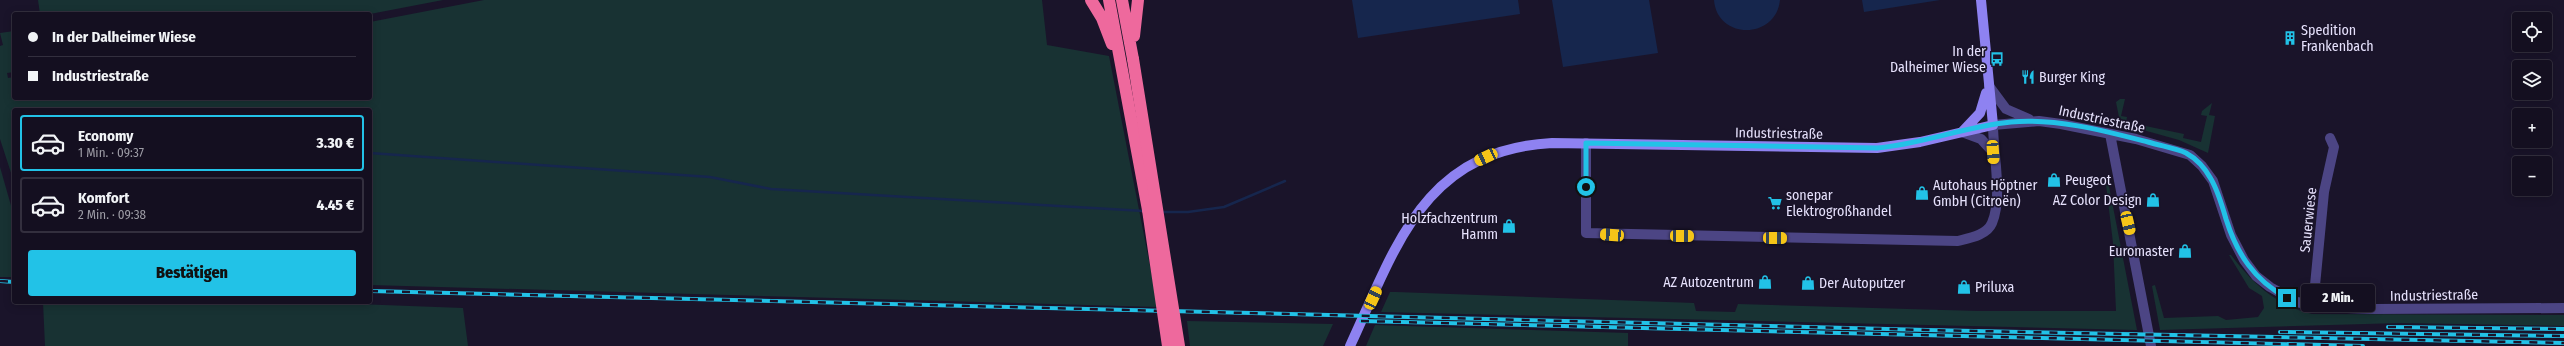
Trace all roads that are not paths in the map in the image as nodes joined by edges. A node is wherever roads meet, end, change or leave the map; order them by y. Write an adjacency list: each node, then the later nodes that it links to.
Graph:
1 (1091, 0): 7 (highway)
2 (1109, 0): 7 (highway)
3 (1122, 0): 6 (highway)
4 (1138, 0): 6 (highway)
5 (1982, 0): 8 (main road)
6 (1133, 59): 19 (highway, bridge)
7 (1124, 76): 18 (highway, bridge)
8 (1988, 85): 9 (street); 10 (main road); 11 (main road)
9 (2039, 121): 10 (street, Industriestraße); 12 (street, Industriestraße)
10 (1993, 125): 11 (main road, Industriestraße); 15 (street)
11 (1962, 132): 14 (main road, Industriestraße); 15 (street)
12 (2110, 134): 16 (street, Industriestraße); 21 (street)
13 (2330, 138): 16 (street, Sauerwiese)
14 (1586, 143): 15 (street); 20 (main road, Industriestraße)
15 (1993, 152)
16 (2313, 306): 17 (street, Industriestraße)
17 (2564, 308)
18 (1168, 346)
19 (1178, 346)
20 (1350, 346)
21 (2151, 346)

